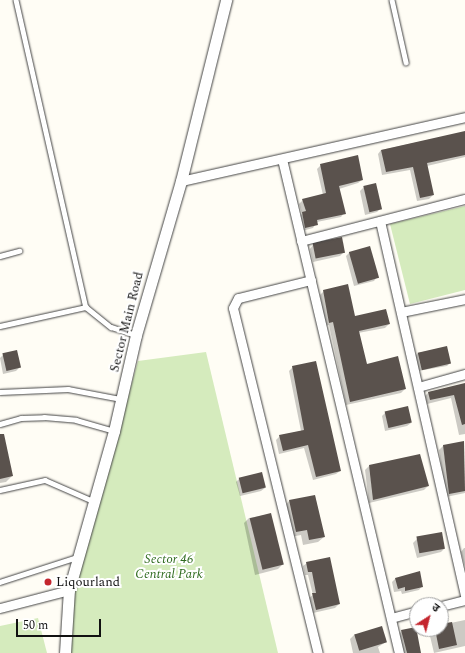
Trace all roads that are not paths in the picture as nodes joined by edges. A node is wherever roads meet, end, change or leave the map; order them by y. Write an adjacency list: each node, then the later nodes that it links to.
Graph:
1 (16, 0): 15 (lane)
2 (226, 0): 7 (street, Sector Main Road)
3 (392, 0): 4 (lane)
4 (406, 62)
5 (465, 117): 6 (street)
6 (282, 159): 7 (street); 10 (street)
7 (181, 181): 18 (street, Sector Main Road)
8 (465, 199): 9 (street)
9 (380, 220): 10 (street); 16 (street)
10 (301, 241): 13 (street)
11 (19, 251): 12 (lane)
12 (0, 256)
13 (311, 280): 35 (street); 37 (street)
14 (465, 299): 16 (street)
15 (86, 307): 17 (lane); 18 (lane)
16 (401, 312): 20 (street)
17 (0, 326)
18 (136, 335): 22 (street, Sector Main Road)
19 (465, 374): 20 (street)
20 (418, 386): 30 (street)
21 (0, 392): 22 (lane)
22 (122, 399): 24 (street, Sector Main Road)
23 (0, 424): 24 (lane)
24 (114, 431): 26 (street, Sector Main Road)
25 (0, 490): 26 (lane)
26 (93, 501): 27 (street, Sector Main Road)
27 (78, 557): 28 (lane); 29 (street, Sector Main Road)
28 (0, 582)
29 (69, 590): 33 (street); 36 (street, Sector Main Road)
30 (465, 596)
31 (465, 600): 32 (street)
32 (449, 604)
33 (0, 608)
34 (409, 613): 35 (street)
35 (391, 618): 38 (street)
36 (65, 653)
37 (318, 653)
38 (399, 653)

